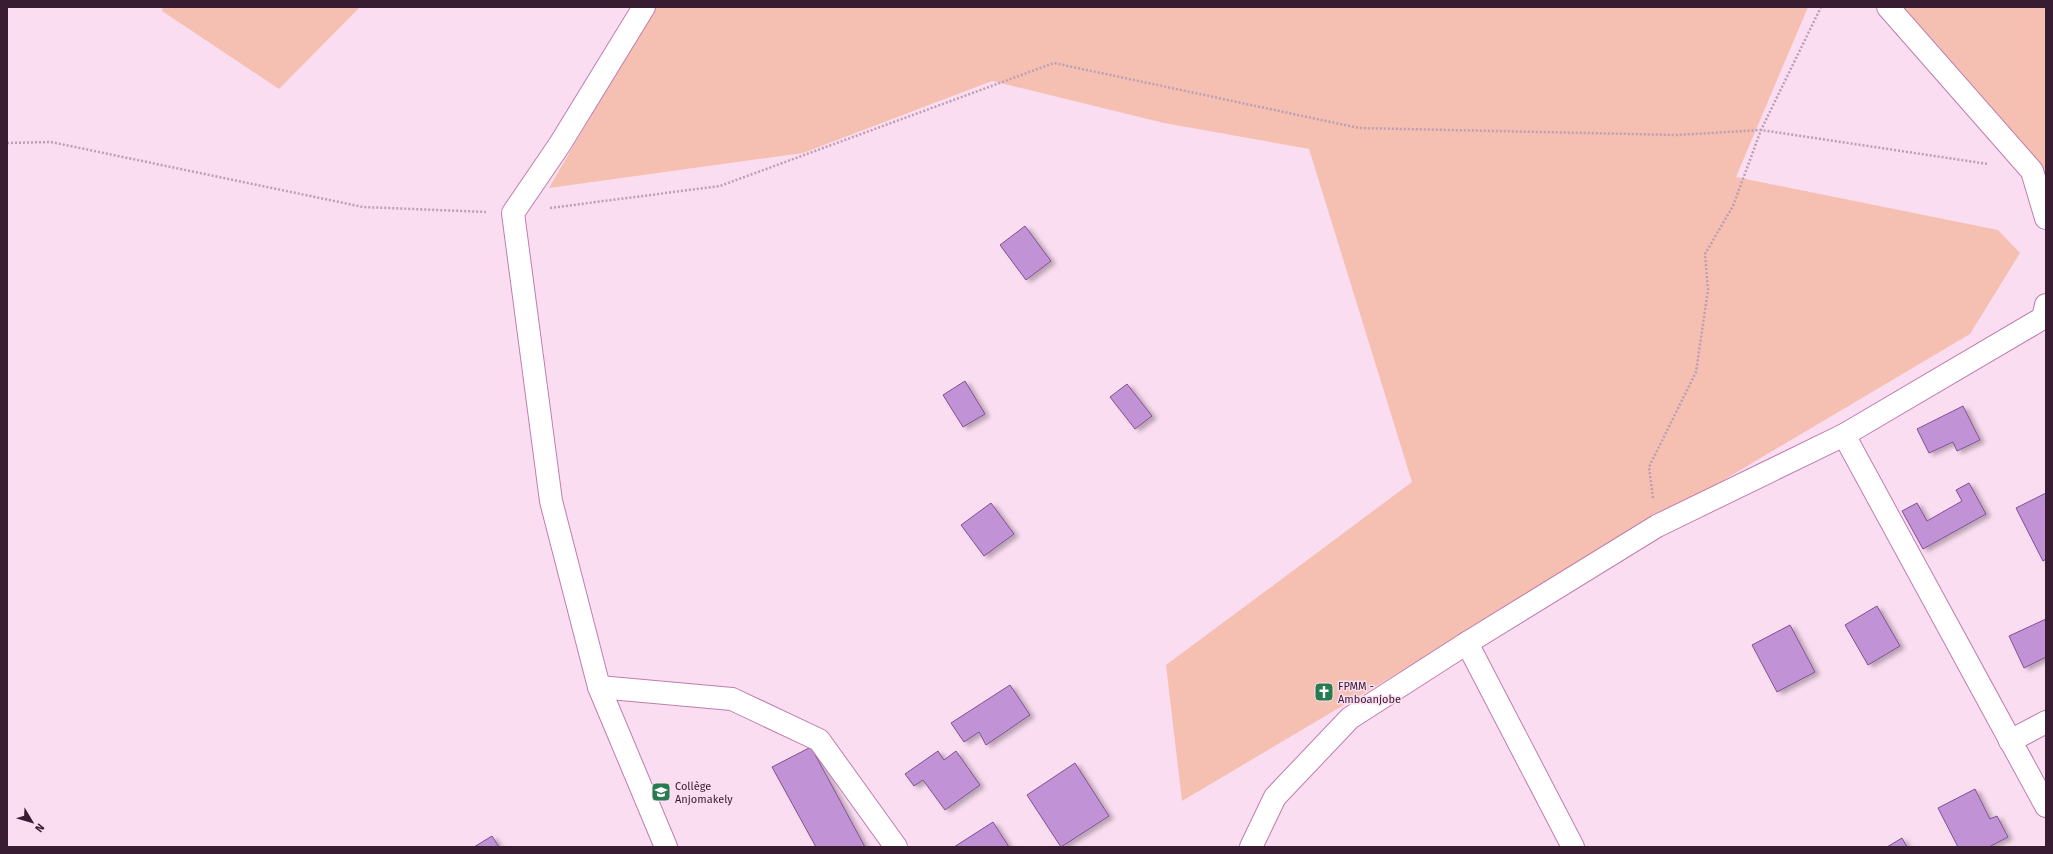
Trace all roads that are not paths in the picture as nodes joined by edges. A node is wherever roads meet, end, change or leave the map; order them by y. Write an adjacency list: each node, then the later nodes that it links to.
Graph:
1 (644, 7): 8 (street)
2 (1888, 7): 3 (street)
3 (2039, 173): 4 (street)
4 (2046, 218)
5 (2045, 314): 6 (street)
6 (1844, 435): 7 (street); 10 (street)
7 (1467, 643): 14 (street); 15 (street)
8 (599, 687): 12 (street); 13 (street)
9 (2046, 722): 10 (street)
10 (2010, 741): 11 (street)
11 (2046, 806)
12 (666, 847)
13 (896, 847)
14 (1251, 847)
15 (1573, 847)

